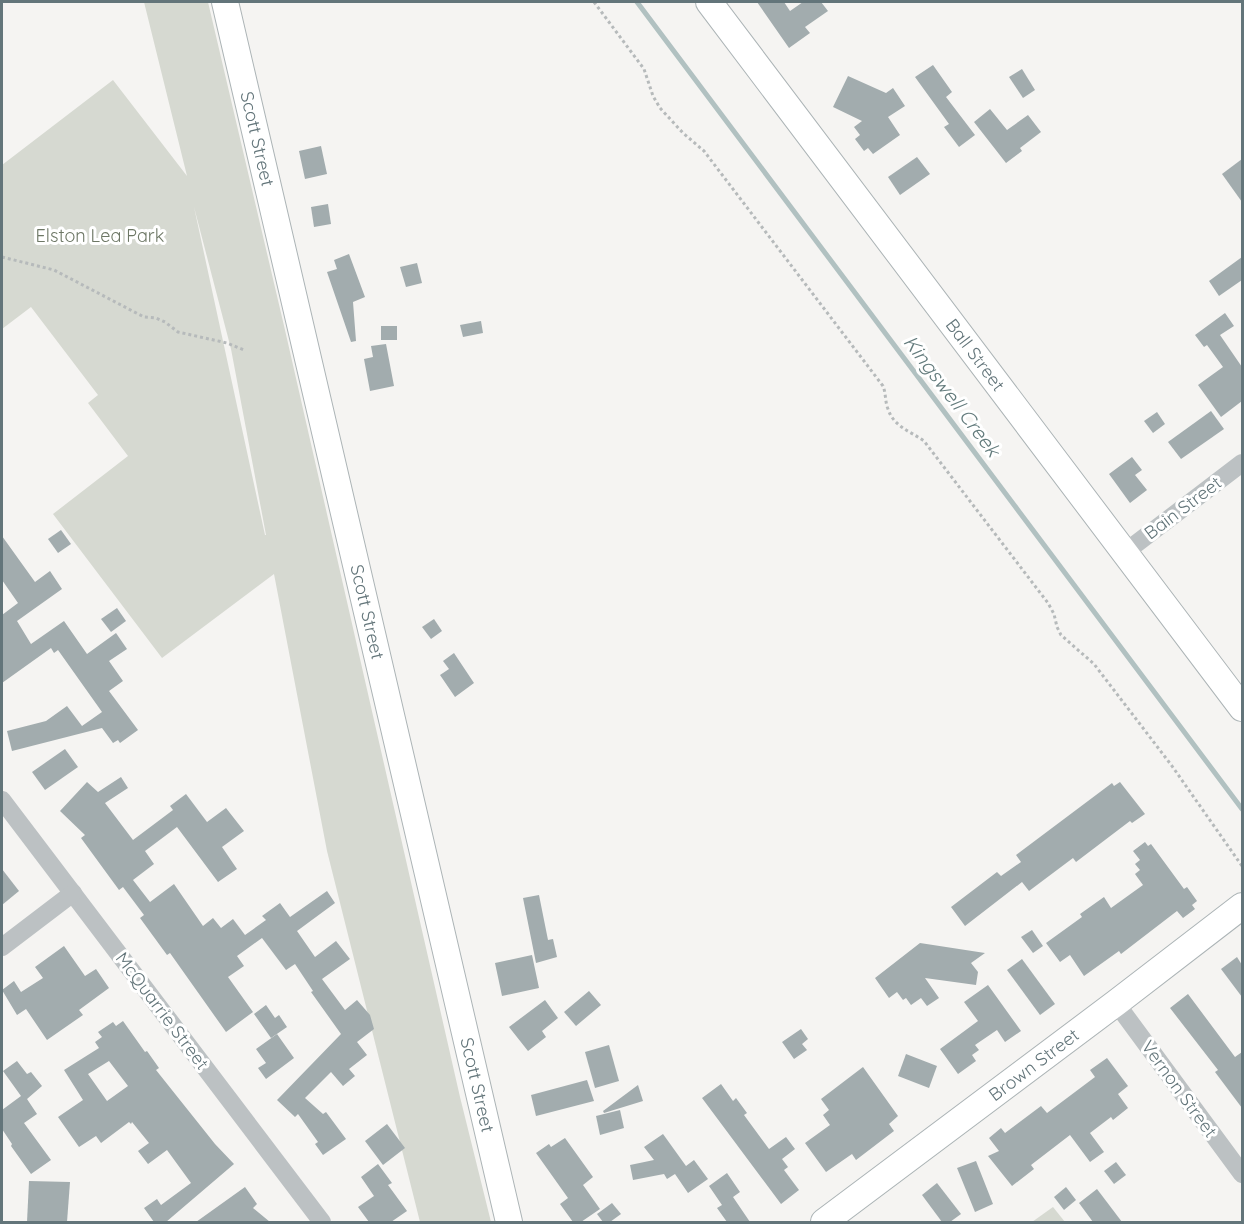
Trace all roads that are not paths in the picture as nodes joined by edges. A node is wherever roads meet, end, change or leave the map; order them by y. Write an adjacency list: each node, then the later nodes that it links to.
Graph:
1 (225, 2): 13 (street, Scott Street)
2 (709, 2): 4 (street, Ball Street)
3 (1242, 463): 4 (street, Bain Street)
4 (1124, 553): 5 (street, Ball Street)
5 (1242, 708)
6 (2, 800): 7 (street, McQuarrie Street)
7 (72, 893): 9 (street); 12 (street, McQuarrie Street)
8 (1242, 906): 10 (street, Brown Street)
9 (2, 947)
10 (1116, 1003): 11 (street, Vernon Street); 14 (street, Brown Street)
11 (1242, 1174)
12 (322, 1222)
13 (509, 1222)
14 (824, 1222)

